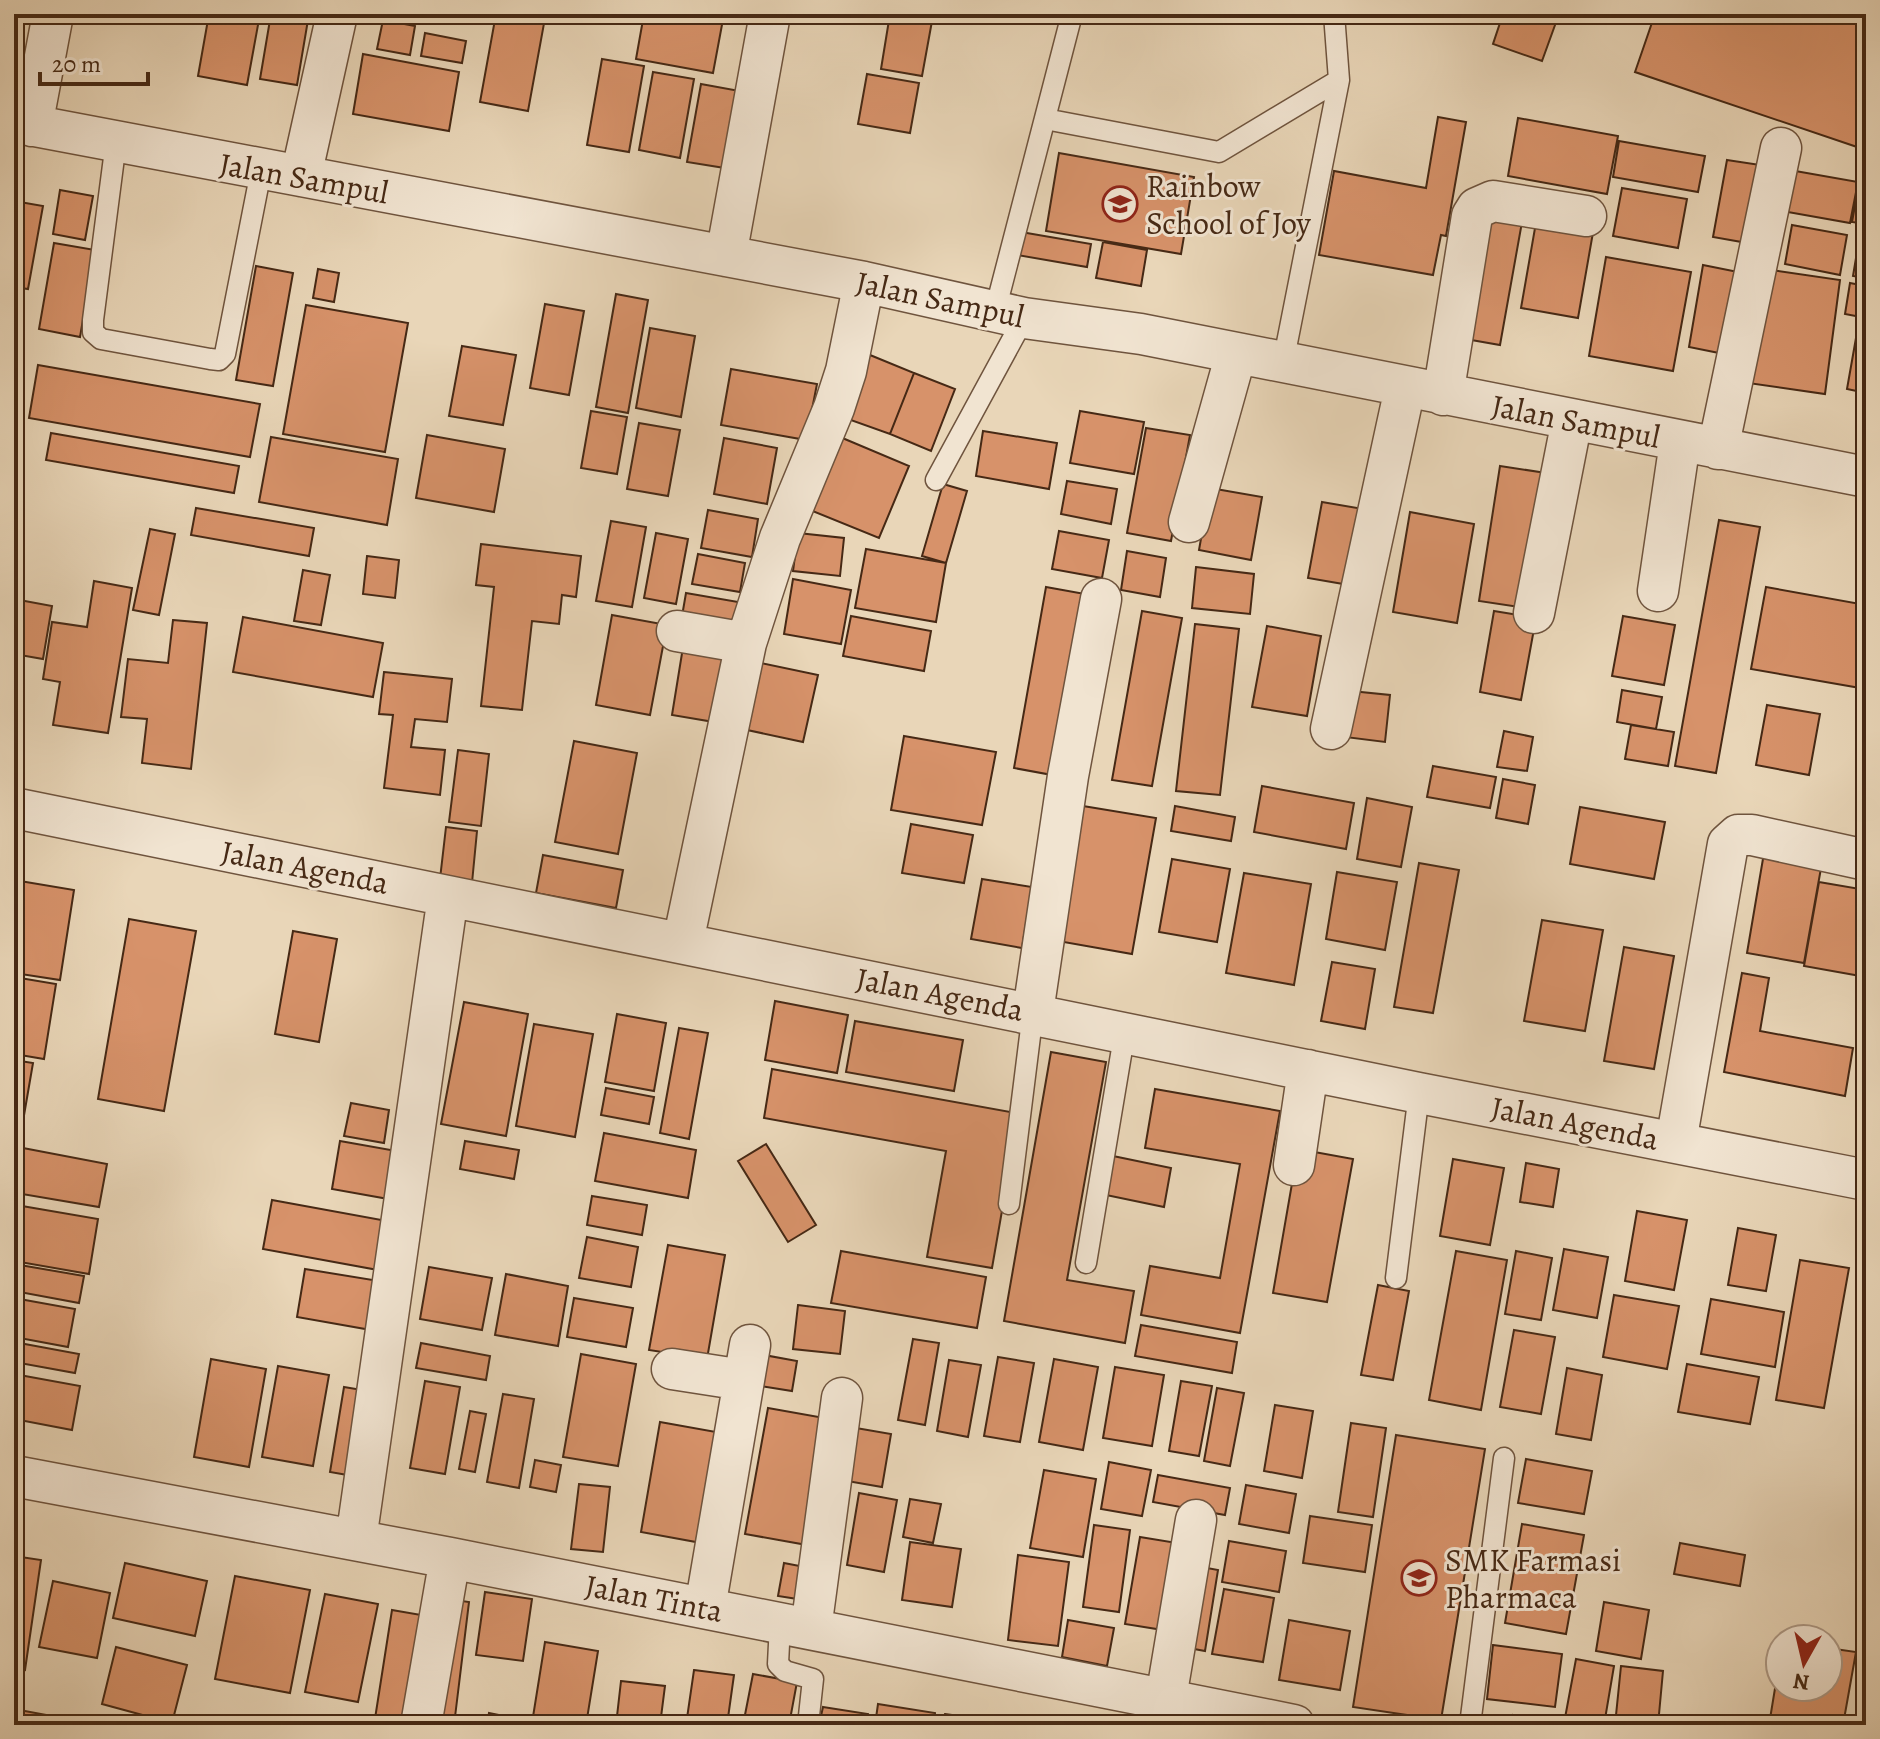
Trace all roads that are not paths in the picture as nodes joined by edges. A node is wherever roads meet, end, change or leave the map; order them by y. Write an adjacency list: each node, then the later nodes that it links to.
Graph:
1 (53, 14): 8 (street)
2 (337, 14): 12 (street)
3 (770, 14): 14 (street)
4 (1072, 14): 7 (lane)
5 (1334, 14): 6 (lane)
6 (1339, 80): 7 (lane); 18 (lane)
7 (1045, 119): 16 (lane)
8 (23, 124): 9 (street, Jalan Sampul)
9 (116, 142): 11 (street, Jalan Sampul); 11 (lane)
10 (1781, 148): 21 (street)
11 (261, 171): 12 (street, Jalan Sampul)
12 (301, 176): 14 (street, Jalan Sampul)
13 (1586, 216): 19 (street)
14 (726, 256): 15 (street, Jalan Sampul)
15 (864, 282): 16 (street, Jalan Sampul); 29 (street)
16 (1010, 315): 17 (street, Jalan Sampul); 23 (lane)
17 (1236, 354): 18 (street, Jalan Sampul); 24 (street)
18 (1283, 363): 19 (street, Jalan Sampul)
19 (1424, 391): 20 (street, Jalan Sampul); 30 (street)
20 (1572, 420): 21 (street, Jalan Sampul); 27 (street)
21 (1699, 445): 22 (street, Jalan Sampul); 25 (street)
22 (1866, 477)
23 (936, 480)
24 (1189, 522)
25 (1658, 591)
26 (1101, 599): 35 (street)
27 (1534, 613)
28 (677, 631): 29 (street)
29 (746, 643): 34 (street)
30 (1331, 729)
31 (14, 808): 33 (street, Jalan Agenda)
32 (1866, 860): 39 (street)
33 (448, 896): 34 (street, Jalan Agenda); 50 (street)
34 (683, 942): 35 (street, Jalan Agenda)
35 (1033, 1012): 36 (street, Jalan Agenda); 42 (lane)
36 (1125, 1031): 37 (street, Jalan Agenda); 43 (lane)
37 (1308, 1070): 38 (street, Jalan Agenda); 40 (street)
38 (1419, 1093): 39 (street, Jalan Agenda); 44 (lane)
39 (1676, 1142): 41 (street, Jalan Agenda)
40 (1294, 1165)
41 (1866, 1180)
42 (1009, 1204)
43 (1086, 1263)
44 (1396, 1278)
45 (672, 1369): 52 (street)
46 (842, 1398): 53 (street)
47 (1504, 1458): 58 (lane)
48 (14, 1476): 50 (street, Jalan Tinta)
49 (1196, 1520): 54 (street)
50 (356, 1540): 51 (street, Jalan Tinta)
51 (450, 1558): 52 (street, Jalan Tinta); 55 (street)
52 (705, 1608): 53 (street, Jalan Tinta)
53 (796, 1626): 54 (street, Jalan Tinta); 56 (lane)
54 (1166, 1698): 57 (street, Jalan Tinta)
55 (421, 1725)
56 (808, 1725)
57 (1294, 1725)
58 (1470, 1725)

